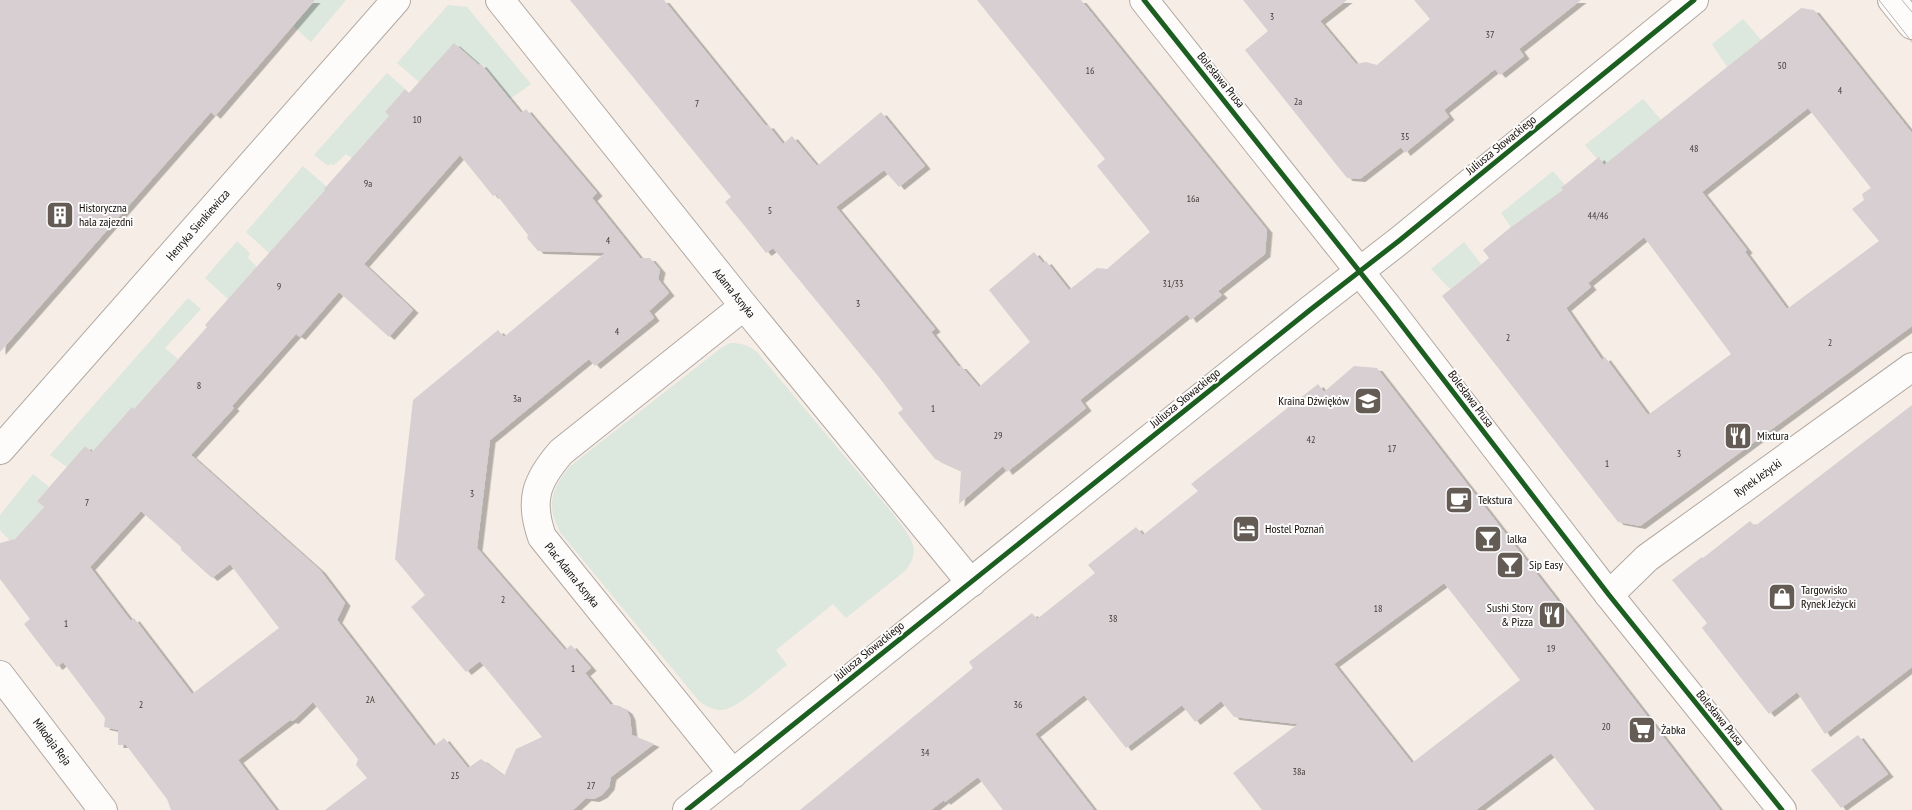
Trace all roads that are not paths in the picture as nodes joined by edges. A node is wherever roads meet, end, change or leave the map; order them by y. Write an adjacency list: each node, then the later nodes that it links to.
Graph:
1 (396, 0): 10 (street, Henryka Sienkiewicza)
2 (500, 0): 8 (street, Adama Asnyka)
3 (1144, 0): 7 (street, Bolesława Prusa)
4 (1694, 0): 7 (street, Juliusza Słowackiego)
5 (1892, 0): 6 (street)
6 (1912, 25)
7 (1360, 272): 11 (street, Juliusza Słowackiego); 12 (street, Bolesława Prusa)
8 (744, 306): 11 (street, Adama Asnyka); 14 (street, Plac Adama Asnyka)
9 (1912, 367): 12 (street, Rynek Jeżycki)
10 (0, 450)
11 (971, 583): 14 (street, Juliusza Słowackiego)
12 (1609, 595): 17 (street, Bolesława Prusa)
13 (0, 675): 15 (street, Mikołaja Reja)
14 (733, 774): 16 (street, Juliusza Słowackiego)
15 (103, 810)
16 (687, 810)
17 (1782, 810)

